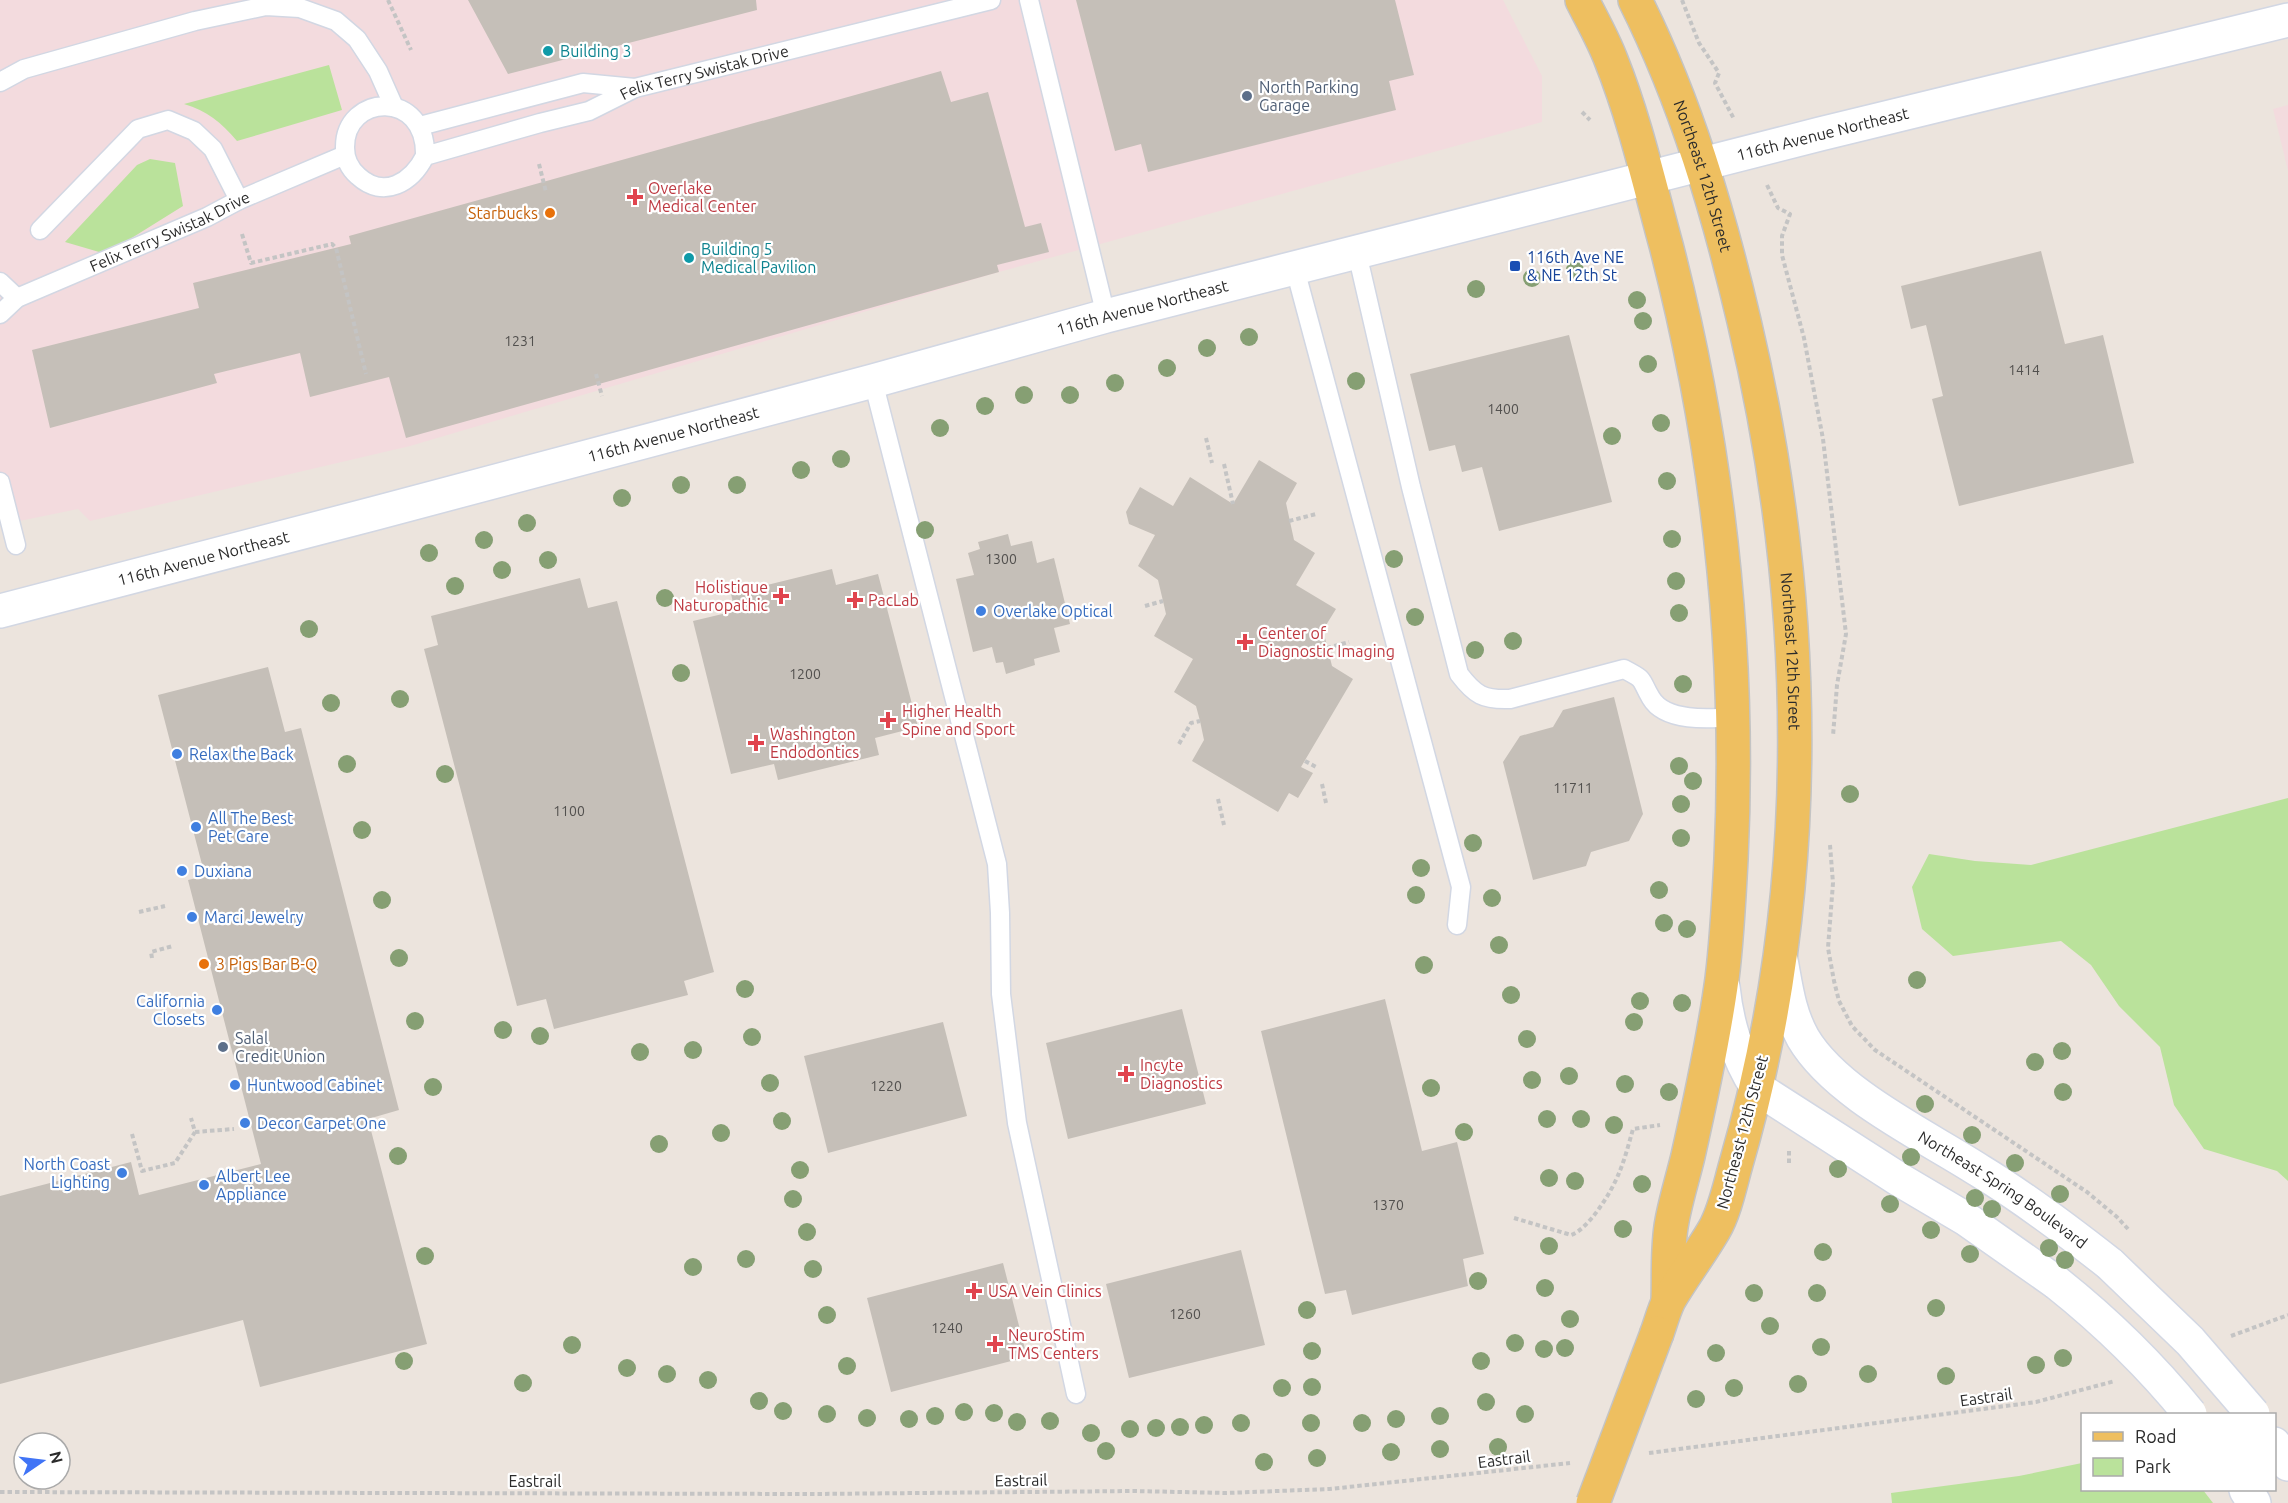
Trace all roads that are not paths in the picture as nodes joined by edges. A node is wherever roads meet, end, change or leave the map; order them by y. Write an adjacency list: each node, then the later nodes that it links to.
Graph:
1 (992, 0): 5 (lane, Felix Terry Swistak Drive)
2 (1029, 0): 22 (lane)
3 (1582, 0): 14 (main road, Northeast 12th Street)
4 (1635, 0): 13 (main road, Northeast 12th Street)
5 (932, 7): 8 (lane, Felix Terry Swistak Drive)
6 (2288, 20): 13 (main road, 116th Avenue Northeast)
7 (0, 82): 9 (lane)
8 (635, 88): 10 (lane); 12 (lane, Felix Terry Swistak Drive)
9 (394, 107): 10 (lane); 11 (lane)
10 (420, 126): 12 (lane)
11 (345, 155): 12 (lane); 15 (lane, Felix Terry Swistak Drive)
12 (425, 156)
13 (1702, 164): 14 (main road, 116th Avenue Northeast); 29 (main road, Northeast 12th Street)
14 (1649, 178): 17 (main road, 116th Avenue Northeast); 27 (main road, Northeast 12th Street)
15 (240, 200): 16 (lane); 20 (lane, Felix Terry Swistak Drive)
16 (40, 230)
17 (1357, 253): 18 (main road, 116th Avenue Northeast); 27 (lane)
18 (1295, 269): 22 (main road, 116th Avenue Northeast); 28 (lane)
19 (0, 282): 20 (lane)
20 (17, 298): 21 (lane, Felix Terry Swistak Drive)
21 (0, 314)
22 (1106, 315): 23 (main road, 116th Avenue Northeast)
23 (873, 381): 26 (main road, 116th Avenue Northeast); 33 (lane)
24 (0, 482): 25 (lane)
25 (16, 545)
26 (0, 611)
27 (1733, 717): 30 (main road, Northeast 12th Street)
28 (1457, 925)
29 (1780, 958): 31 (main road, Northeast 12th Street); 35 (main road, Northeast Spring Boulevard, bridge)
30 (1722, 979): 31 (main road); 32 (main road, Northeast 12th Street)
31 (1757, 1089): 32 (main road, Northeast 12th Street); 34 (main road, bridge)
32 (1662, 1318): 38 (main road, Northeast 12th Street, bridge)
33 (1076, 1394)
34 (2189, 1413)
35 (2252, 1413)
36 (2276, 1447): 37 (main road)
37 (2288, 1464)
38 (1593, 1503)

